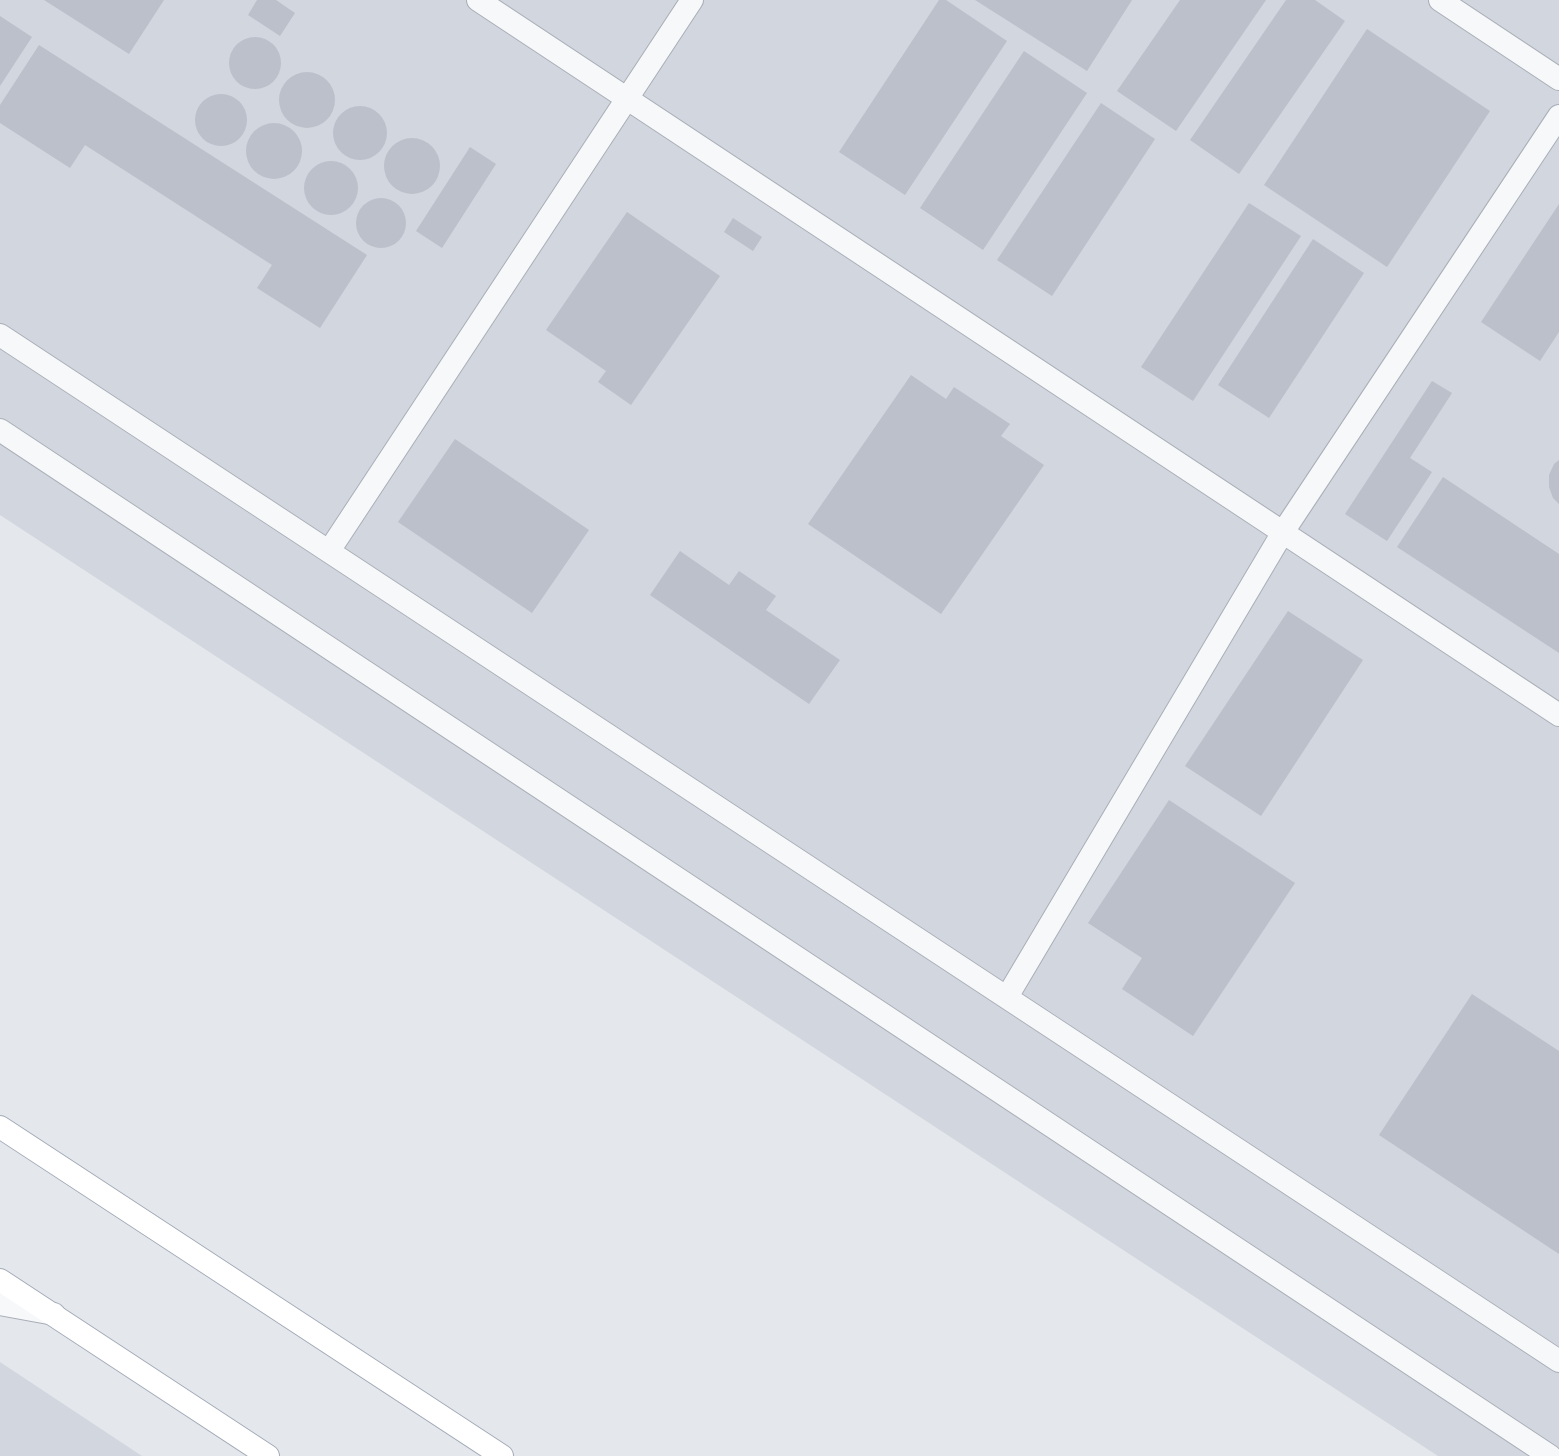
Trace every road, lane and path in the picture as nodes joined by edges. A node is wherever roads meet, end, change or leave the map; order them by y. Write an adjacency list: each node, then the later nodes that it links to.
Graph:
1 (478, 0): 5 (street)
2 (692, 0): 5 (street)
3 (1440, 0): 4 (street)
4 (1559, 79)
5 (627, 98): 9 (street); 10 (street)
6 (1559, 116): 9 (street)
7 (0, 334): 10 (street)
8 (0, 430): 20 (street)
9 (1283, 532): 11 (street); 12 (street)
10 (329, 551): 12 (street)
11 (1559, 715)
12 (1007, 997): 17 (street)
13 (0, 1127): 19 (main road)
14 (0, 1280): 16 (main road)
15 (0, 1304): 16 (street)
16 (54, 1314): 18 (main road)
17 (1559, 1361)
18 (268, 1456)
19 (502, 1456)
20 (1550, 1456)

